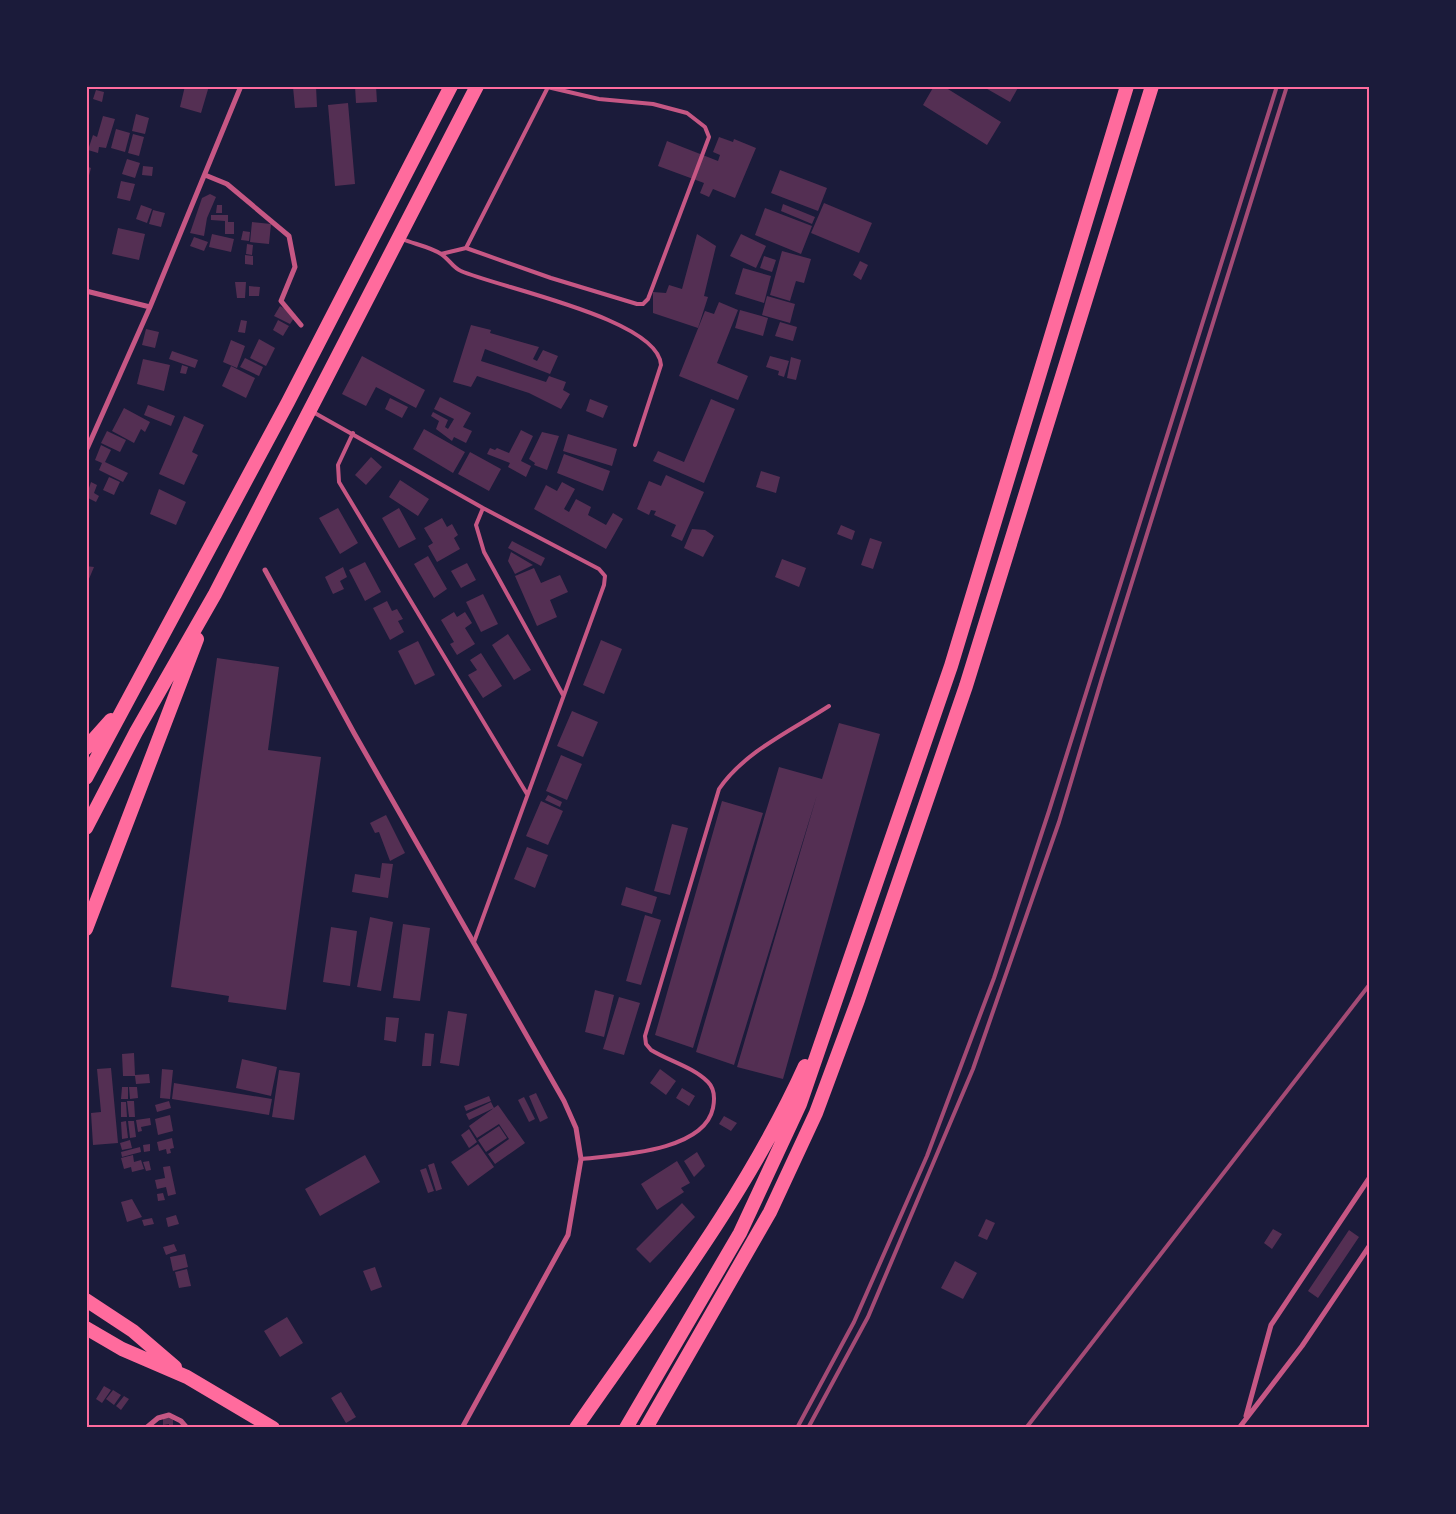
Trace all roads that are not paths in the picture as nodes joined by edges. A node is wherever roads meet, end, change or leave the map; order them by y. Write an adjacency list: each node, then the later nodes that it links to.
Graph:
1 (241, 86): 7 (street)
2 (451, 86): 23 (highway)
3 (1127, 86): 30 (highway)
4 (1152, 86): 44 (highway)
5 (545, 88): 9 (lane); 9 (lane)
6 (476, 90): 8 (highway)
7 (205, 175): 12 (street); 13 (street)
8 (398, 238): 10 (lane); 14 (highway)
9 (466, 248): 10 (lane)
10 (441, 254): 16 (lane)
11 (86, 290): 12 (street)
12 (150, 307): 17 (street)
13 (301, 325)
14 (308, 409): 15 (lane); 20 (highway)
15 (352, 433): 18 (lane); 26 (lane)
16 (635, 444)
17 (86, 451)
18 (483, 508): 21 (lane); 21 (lane)
19 (265, 570): 29 (street)
20 (215, 594): 27 (highway); 28 (highway)
21 (564, 694): 26 (lane)
22 (829, 706): 31 (lane)
23 (123, 707): 24 (highway); 25 (highway)
24 (87, 745)
25 (86, 778)
26 (527, 794): 29 (lane)
27 (86, 828)
28 (86, 929)
29 (474, 942): 31 (street)
30 (837, 996): 42 (highway); 43 (highway)
31 (581, 1159): 41 (street)
32 (1370, 1177): 37 (street)
33 (1370, 1245): 37 (street)
34 (86, 1300): 36 (highway)
35 (86, 1328): 36 (highway)
36 (187, 1377): 40 (highway)
37 (1246, 1416): 45 (street)
38 (146, 1428): 39 (street)
39 (187, 1428)
40 (273, 1428)
41 (462, 1428)
42 (576, 1428)
43 (626, 1428)
44 (646, 1428)
45 (1239, 1428)

